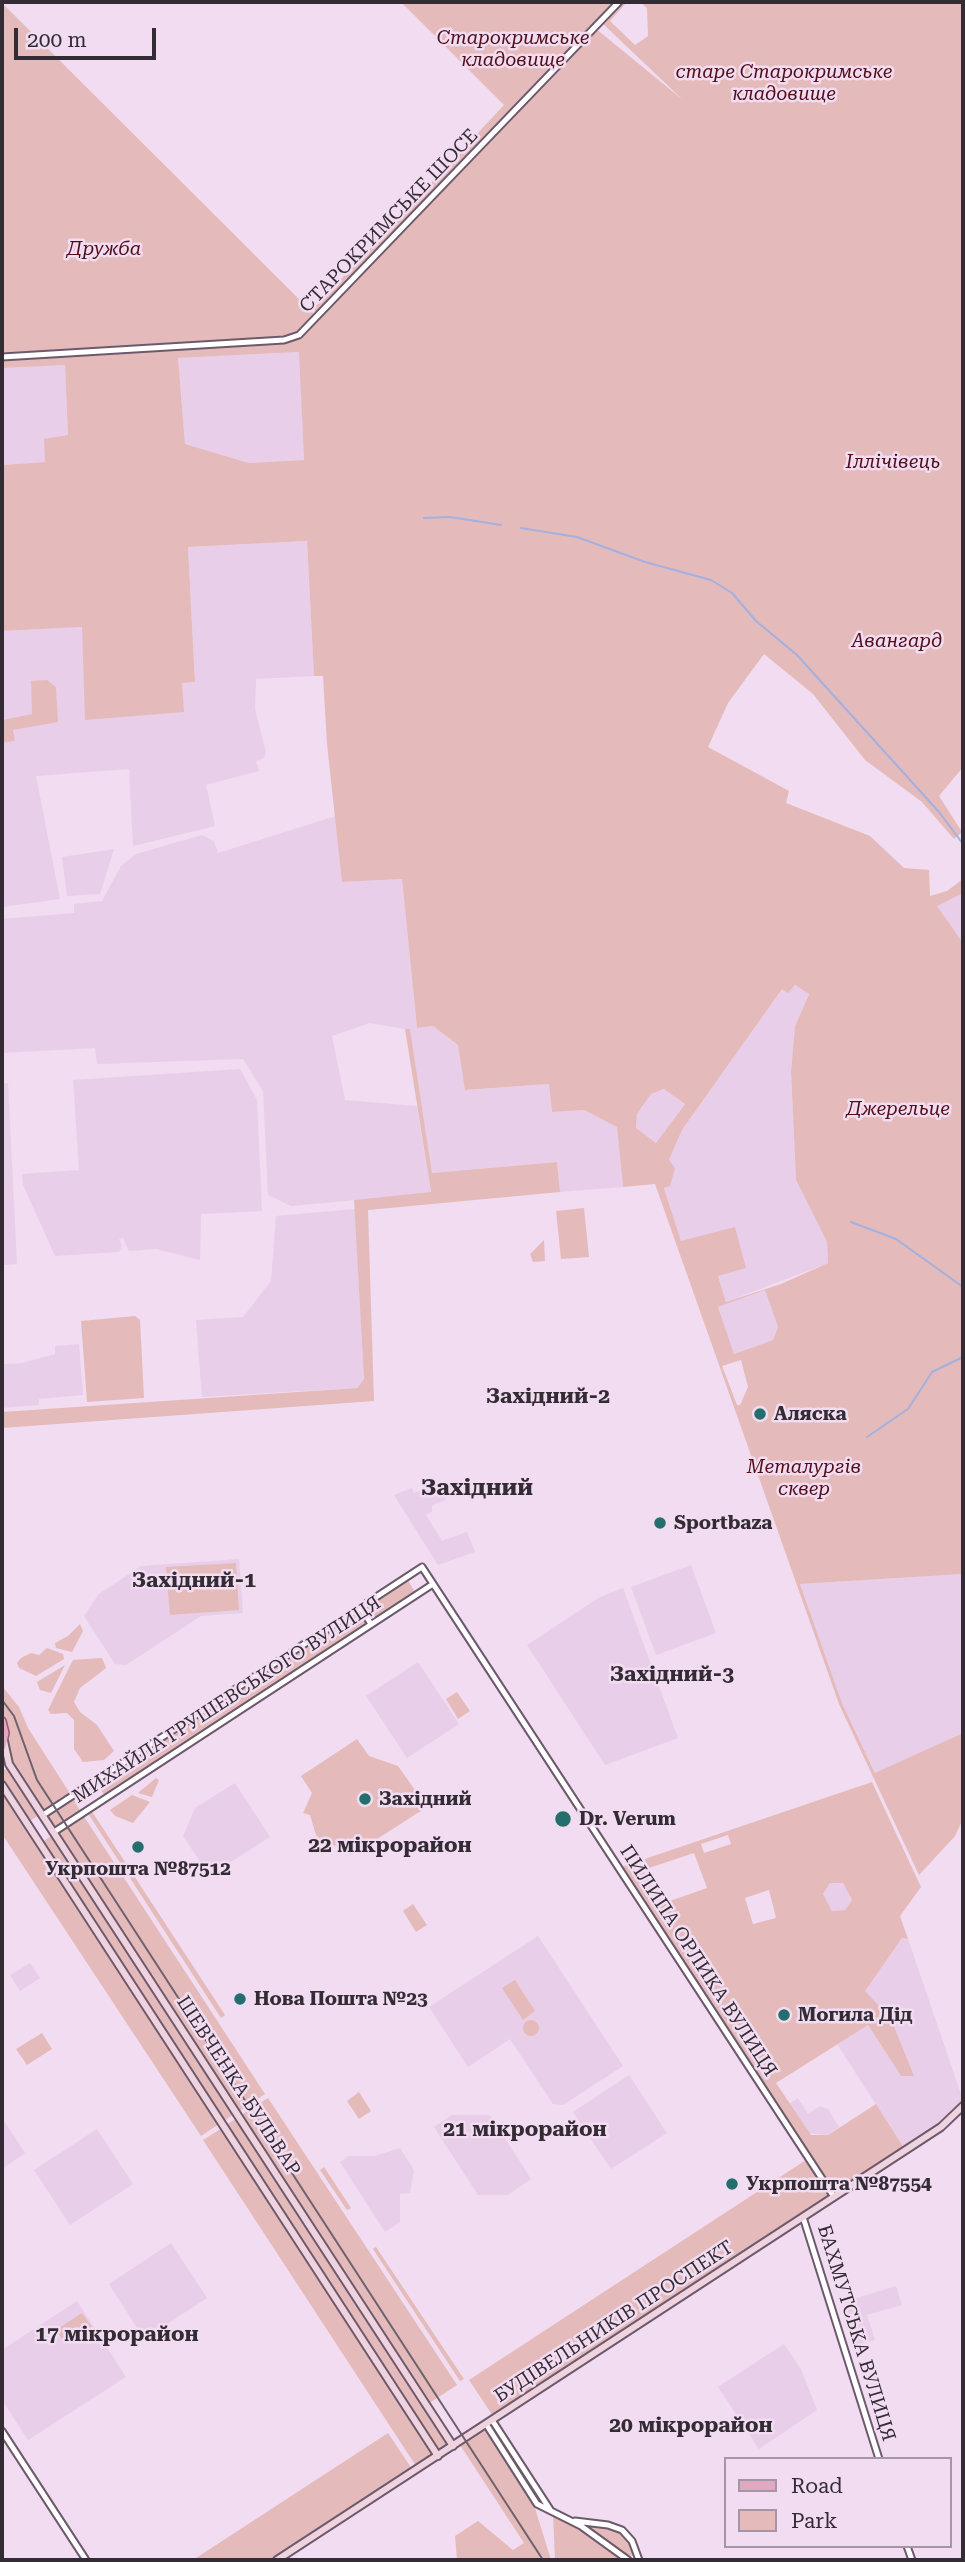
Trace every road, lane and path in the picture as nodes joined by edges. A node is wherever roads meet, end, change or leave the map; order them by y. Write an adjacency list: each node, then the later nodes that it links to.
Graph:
1 (619, 2): 2 (street, СТАРОКРИМСЬКЕ ШОСЕ)
2 (2, 357)
3 (422, 1567): 4 (street, ПИЛИПА ОРЛИКА ВУЛИЦЯ); 5 (street, МИХАЙЛА ГРУШЕВСЬКОГО ВУЛИЦЯ)
4 (433, 1584): 6 (street, МИХАЙЛА ГРУШЕВСЬКОГО ВУЛИЦЯ); 17 (street, ПИЛИПА ОРЛИКА ВУЛИЦЯ)
5 (360, 1607): 6 (street); 10 (street, МИХАЙЛА ГРУШЕВСЬКОГО ВУЛИЦЯ)
6 (371, 1624): 12 (street, МИХАЙЛА ГРУШЕВСЬКОГО ВУЛИЦЯ)
7 (2, 1721): 8 (main road)
8 (3, 1744): 10 (main road, ШЕВЧЕНКА БУЛЬВАР)
9 (2, 1785): 11 (main road, ШЕВЧЕНКА БУЛЬВАР)
10 (43, 1815): 11 (main road, МИХАЙЛА ГРУШЕВСЬКОГО ВУЛИЦЯ); 12 (main road, ШЕВЧЕНКА БУЛЬВАР)
11 (28, 1825): 13 (main road, ШЕВЧЕНКА БУЛЬВАР)
12 (54, 1832): 13 (main road, МИХАЙЛА ГРУШЕВСЬКОГО ВУЛИЦЯ); 15 (main road, ШЕВЧЕНКА БУЛЬВАР)
13 (38, 1842): 16 (main road, ШЕВЧЕНКА БУЛЬВАР)
14 (963, 2106): 17 (main road, БУДІВЕЛЬНИКІВ ПРОСПЕКТ)
15 (237, 2115): 16 (main road); 21 (main road, ШЕВЧЕНКА БУЛЬВАР)
16 (222, 2125): 22 (main road, ШЕВЧЕНКА БУЛЬВАР)
17 (834, 2197): 18 (main road, БУДІВЕЛЬНИКІВ ПРОСПЕКТ)
18 (803, 2217): 19 (main road, БУДІВЕЛЬНИКІВ ПРОСПЕКТ); 23 (street, БАХМУТСЬКА ВУЛИЦЯ)
19 (489, 2422): 21 (main road, БУДІВЕЛЬНИКІВ ПРОСПЕКТ); 24 (street); 24 (street)
20 (2, 2431): 26 (street)
21 (453, 2446): 22 (main road, БУДІВЕЛЬНИКІВ ПРОСПЕКТ)
22 (438, 2456): 27 (main road, БУДІВЕЛЬНИКІВ ПРОСПЕКТ)
23 (878, 2457)
24 (551, 2511): 25 (street)
25 (572, 2521): 28 (street); 29 (street)
26 (86, 2560)
27 (278, 2560)
28 (628, 2560)
29 (639, 2560)

